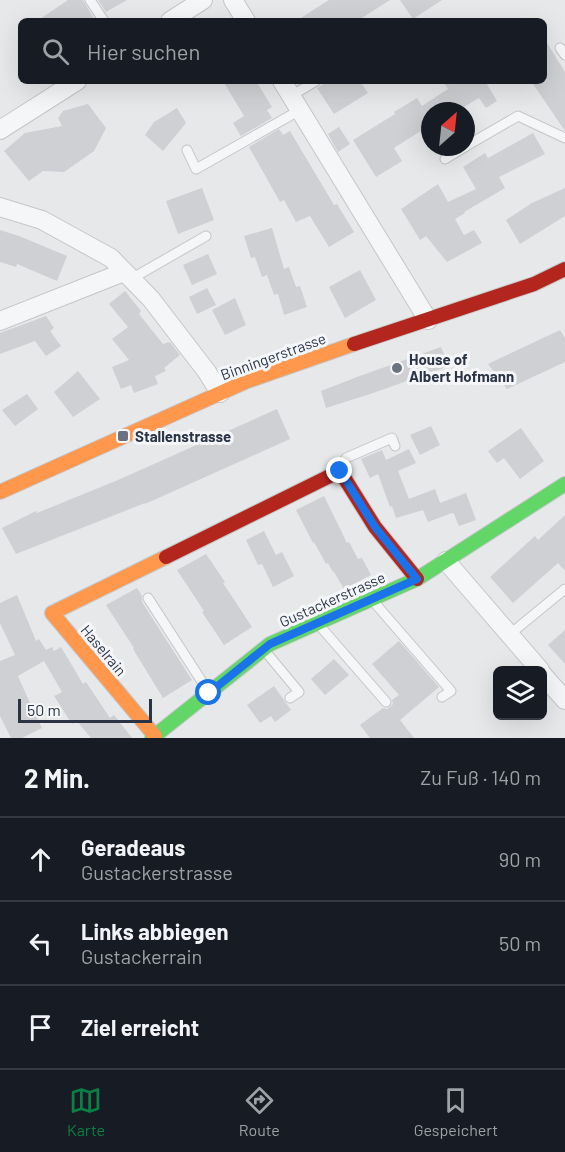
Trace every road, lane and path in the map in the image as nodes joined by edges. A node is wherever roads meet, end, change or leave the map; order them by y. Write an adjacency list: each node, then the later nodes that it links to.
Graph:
1 (90, 0): 4 (lane)
2 (202, 0): 5 (street)
3 (233, 0): 6 (street)
4 (102, 18)
5 (175, 18)
6 (244, 18)
7 (72, 84): 10 (street)
8 (311, 84): 9 (lane)
9 (291, 96): 13 (lane); 20 (street)
10 (0, 130)
11 (565, 138): 12 (lane)
12 (475, 141)
13 (187, 150)
14 (450, 156): 15 (lane)
15 (445, 159)
16 (0, 207): 19 (street)
17 (206, 236): 19 (lane)
18 (565, 269): 20 (street, Binningerstrasse)
19 (128, 275): 21 (street); 22 (street)
20 (428, 320): 22 (street, Binningerstrasse)
21 (0, 321)
22 (220, 393): 26 (street, Binningerstrasse)
23 (395, 446): 24 (lane)
24 (340, 471): 28 (street); 42 (street, Haselrain)
25 (565, 484): 27 (street, Gustackerstrasse)
26 (0, 492)
27 (447, 561): 28 (street, Gustackerstrasse); 33 (street)
28 (417, 579): 31 (street, Gustackerstrasse)
29 (565, 589): 33 (lane)
30 (148, 598): 37 (lane)
31 (371, 599): 32 (street, Gustackerstrasse); 38 (lane)
32 (317, 623): 34 (street, Gustackerstrasse); 41 (lane)
33 (510, 635): 35 (street)
34 (264, 649): 37 (street, Gustackerstrasse); 39 (lane)
35 (536, 666)
36 (547, 679): 40 (street)
37 (209, 693): 42 (street, Gustackerstrasse)
38 (442, 697)
39 (290, 698)
40 (565, 700)
41 (386, 702)
42 (154, 737)

